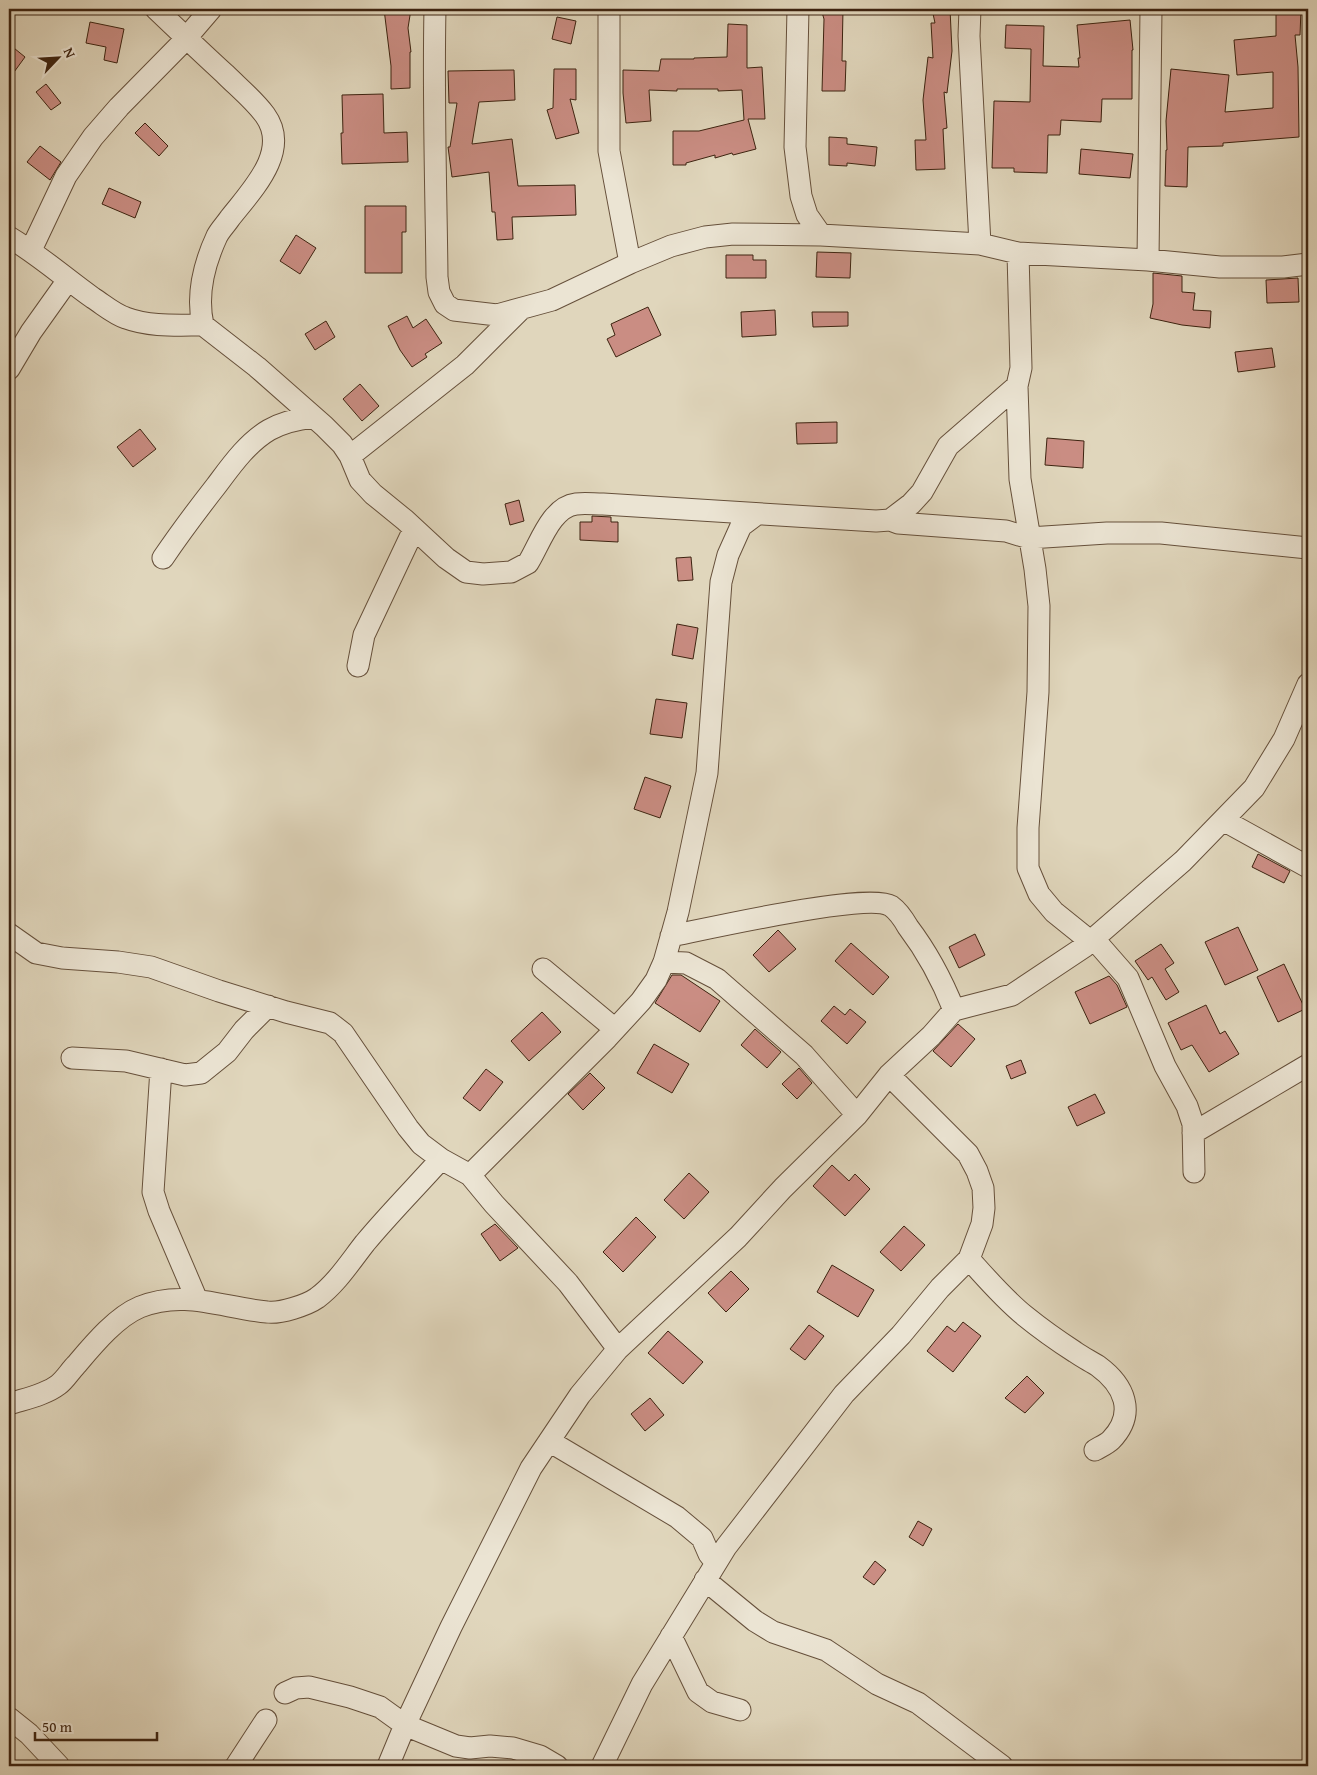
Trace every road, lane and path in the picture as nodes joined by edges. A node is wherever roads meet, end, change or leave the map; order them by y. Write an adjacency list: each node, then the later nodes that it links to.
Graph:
1 (156, 9): 8 (street)
2 (211, 9): 8 (street)
3 (435, 9): 18 (street)
4 (609, 9): 15 (street)
5 (798, 9): 9 (street)
6 (970, 9): 11 (street)
7 (1151, 9): 14 (street)
8 (186, 38): 12 (street); 19 (street)
9 (822, 235): 11 (street); 15 (street)
10 (9, 237): 12 (street)
11 (980, 244): 13 (street)
12 (31, 250): 17 (street)
13 (1018, 253): 14 (street); 21 (street)
14 (1148, 260): 16 (street)
15 (630, 263): 18 (street)
16 (1308, 264)
17 (68, 280): 19 (street); 20 (street)
18 (522, 309): 23 (street)
19 (202, 324): 22 (street)
20 (9, 369)
21 (1017, 386): 25 (street); 27 (street)
22 (313, 417): 23 (street); 29 (street)
23 (350, 456): 26 (street)
24 (757, 514): 25 (street); 26 (street); 35 (street)
25 (890, 520): 27 (street)
26 (414, 529): 30 (street)
27 (1029, 538): 28 (street); 36 (street)
28 (1308, 548)
29 (164, 558)
30 (358, 666)
31 (1308, 684): 32 (street)
32 (1223, 820): 33 (street); 36 (street)
33 (1308, 867)
34 (9, 934): 39 (street)
35 (671, 936): 37 (street); 40 (street)
36 (1091, 940): 40 (street); 47 (street)
37 (664, 962): 41 (street); 46 (street)
38 (543, 969): 41 (street)
39 (268, 1006): 44 (street); 48 (street)
40 (954, 1010): 45 (street)
41 (615, 1030): 50 (street)
42 (72, 1058): 44 (street)
43 (1308, 1064): 47 (street)
44 (160, 1069): 52 (street)
45 (889, 1075): 46 (street); 51 (street)
46 (857, 1115): 53 (street)
47 (1193, 1133): 49 (street)
48 (441, 1159): 50 (street); 52 (street)
49 (1194, 1172)
50 (470, 1175): 53 (street)
51 (969, 1259): 56 (street); 57 (street)
52 (197, 1300): 54 (street)
53 (618, 1349): 55 (street)
54 (9, 1404)
55 (549, 1441): 57 (street); 64 (street)
56 (1095, 1450)
57 (716, 1562): 58 (street)
58 (704, 1580): 59 (street); 70 (street)
59 (671, 1636): 61 (street); 69 (street)
60 (285, 1693): 64 (street)
61 (740, 1710)
62 (9, 1718): 65 (street)
63 (266, 1720): 66 (street)
64 (404, 1725): 67 (street); 68 (street)
65 (59, 1766)
66 (236, 1766)
67 (388, 1766)
68 (557, 1766)
69 (602, 1766)
70 (1002, 1766)

